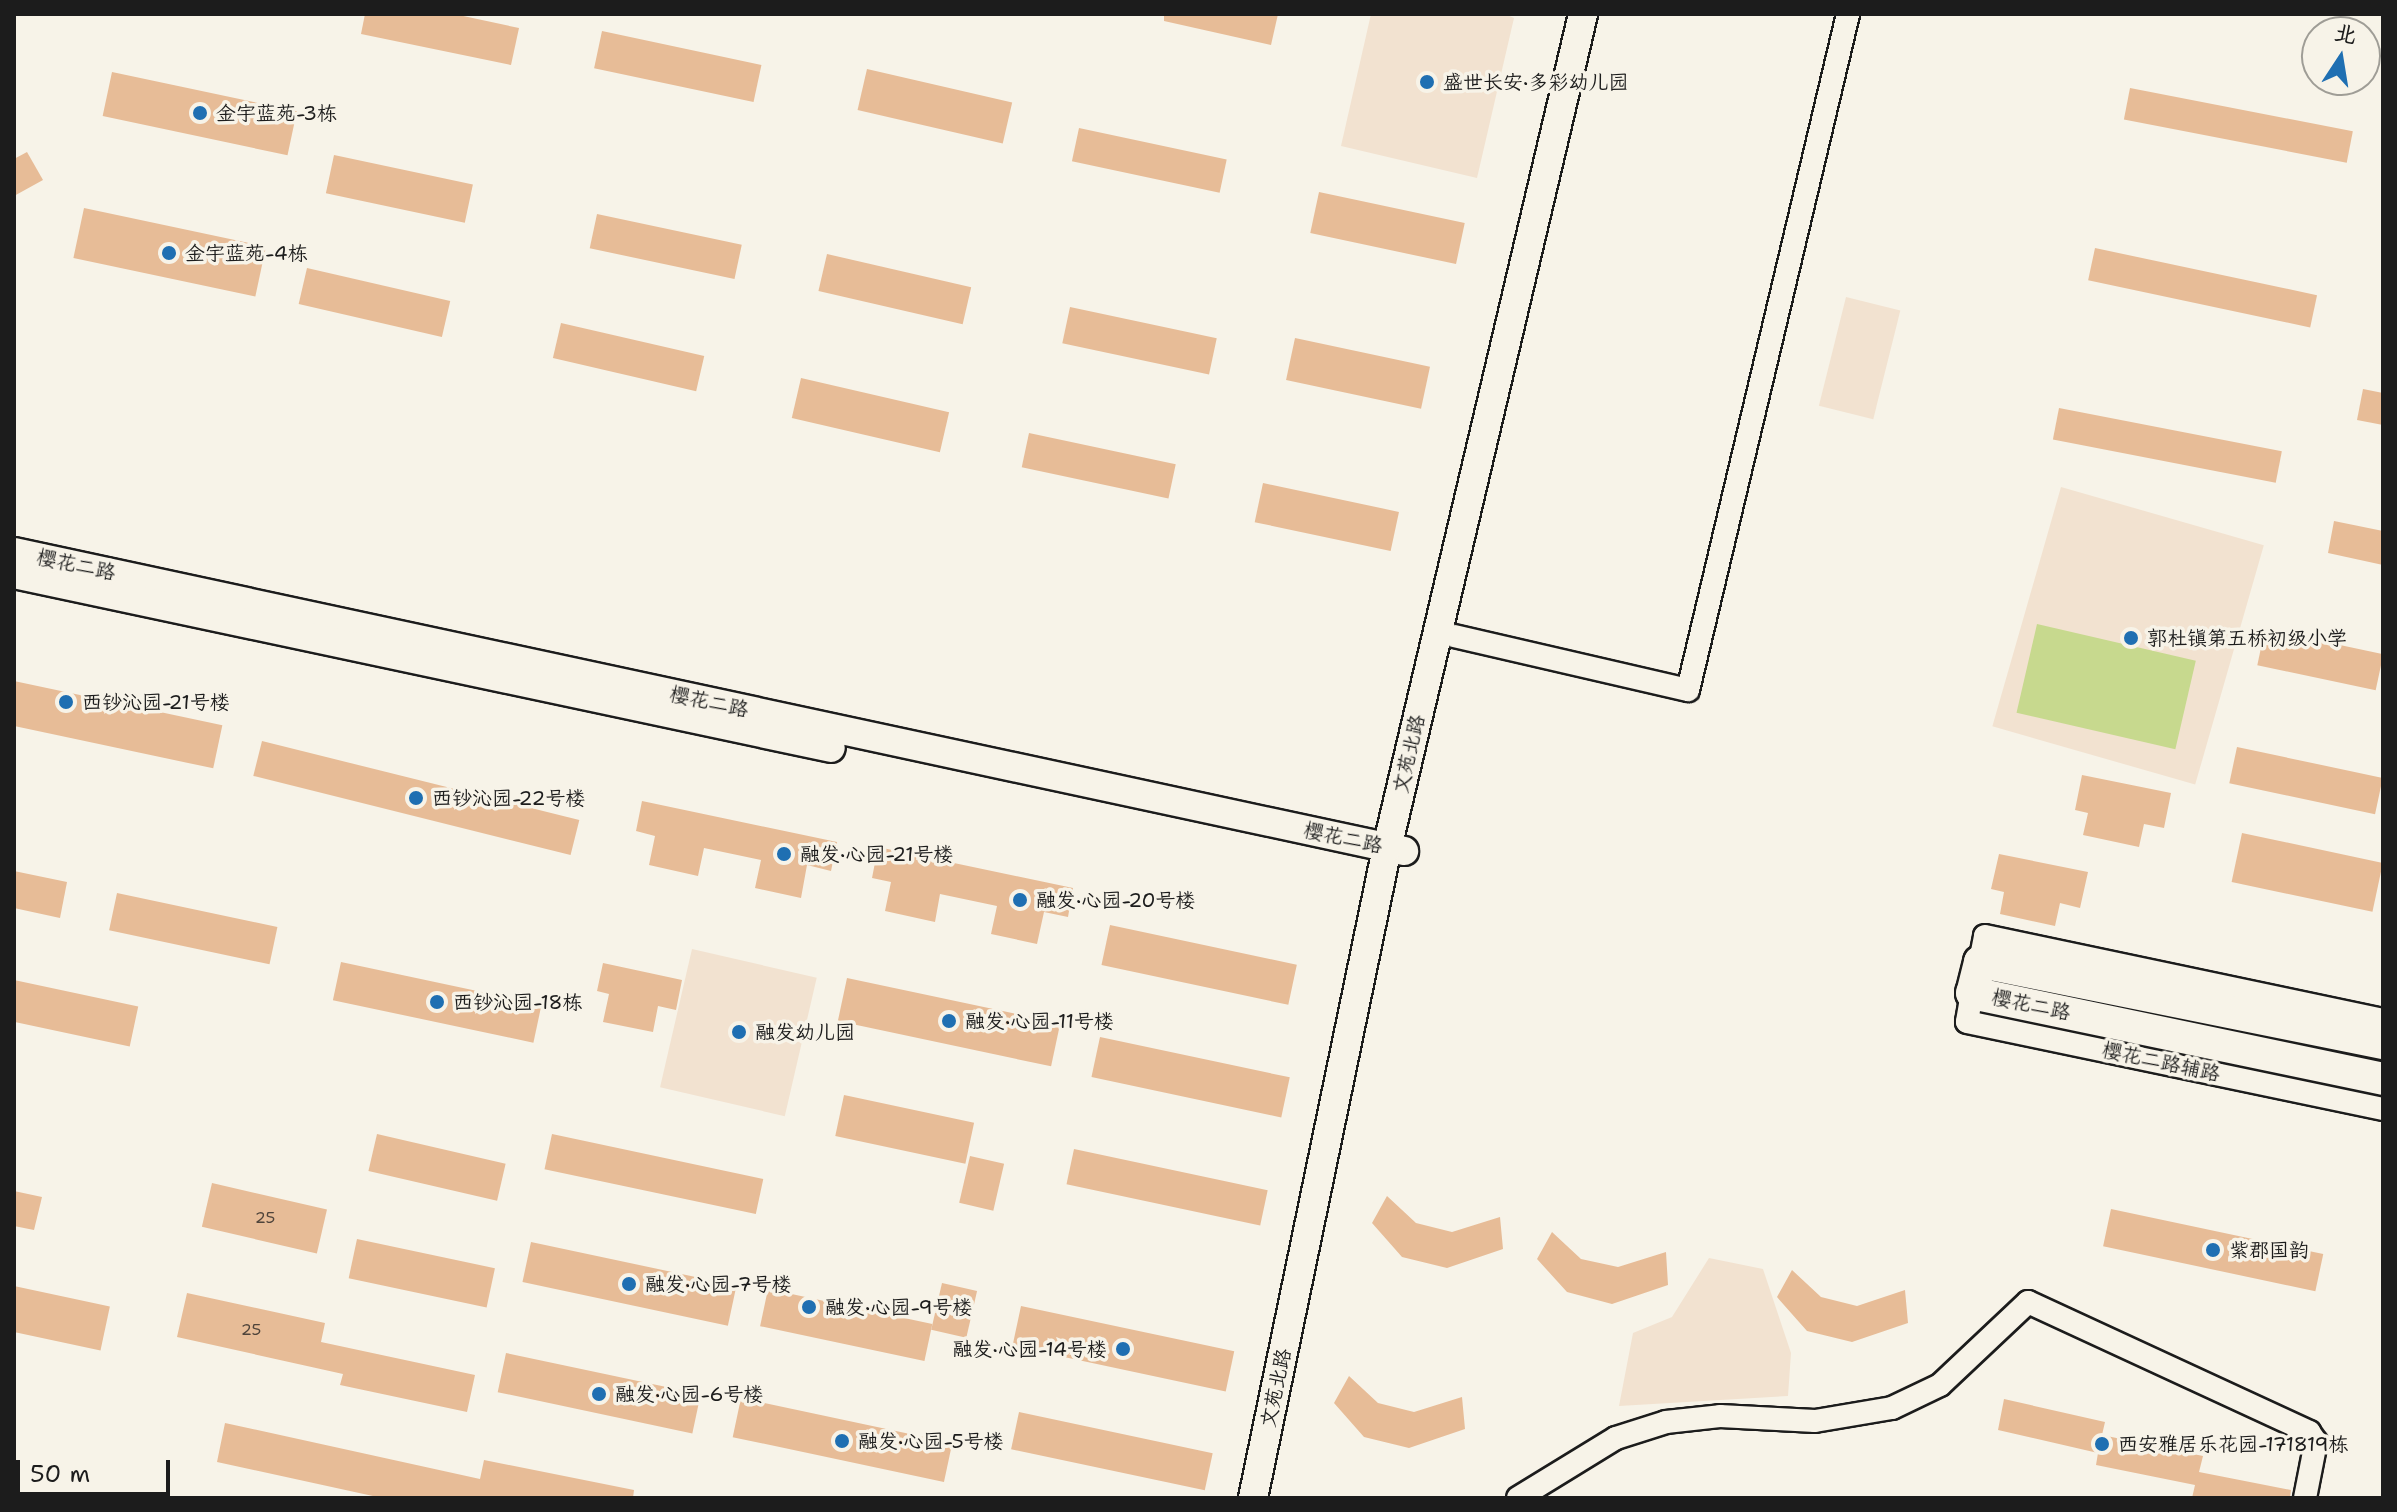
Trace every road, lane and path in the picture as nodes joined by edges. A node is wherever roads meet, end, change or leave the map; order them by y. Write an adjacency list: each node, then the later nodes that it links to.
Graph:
1 (1583, 14): 7 (street, 文苑北路)
2 (1600, 14): 6 (street, 文苑北路)
3 (1848, 14): 6 (street)
4 (14, 552): 7 (street, 樱花二路)
5 (14, 574): 7 (street, 樱花二路)
6 (1454, 636): 7 (street, 文苑北路)
7 (1394, 858): 13 (street, 文苑北路); 14 (street, 文苑北路)
8 (1976, 977): 9 (street); 10 (main road, 樱花二路); 11 (main road, 樱花二路); 12 (street, 樱花二路辅路)
9 (2383, 1020)
10 (2383, 1043)
11 (2383, 1079)
12 (2383, 1109)
13 (1253, 1498)
14 (1272, 1498)
15 (1518, 1498): 16 (street)
16 (2305, 1498)

